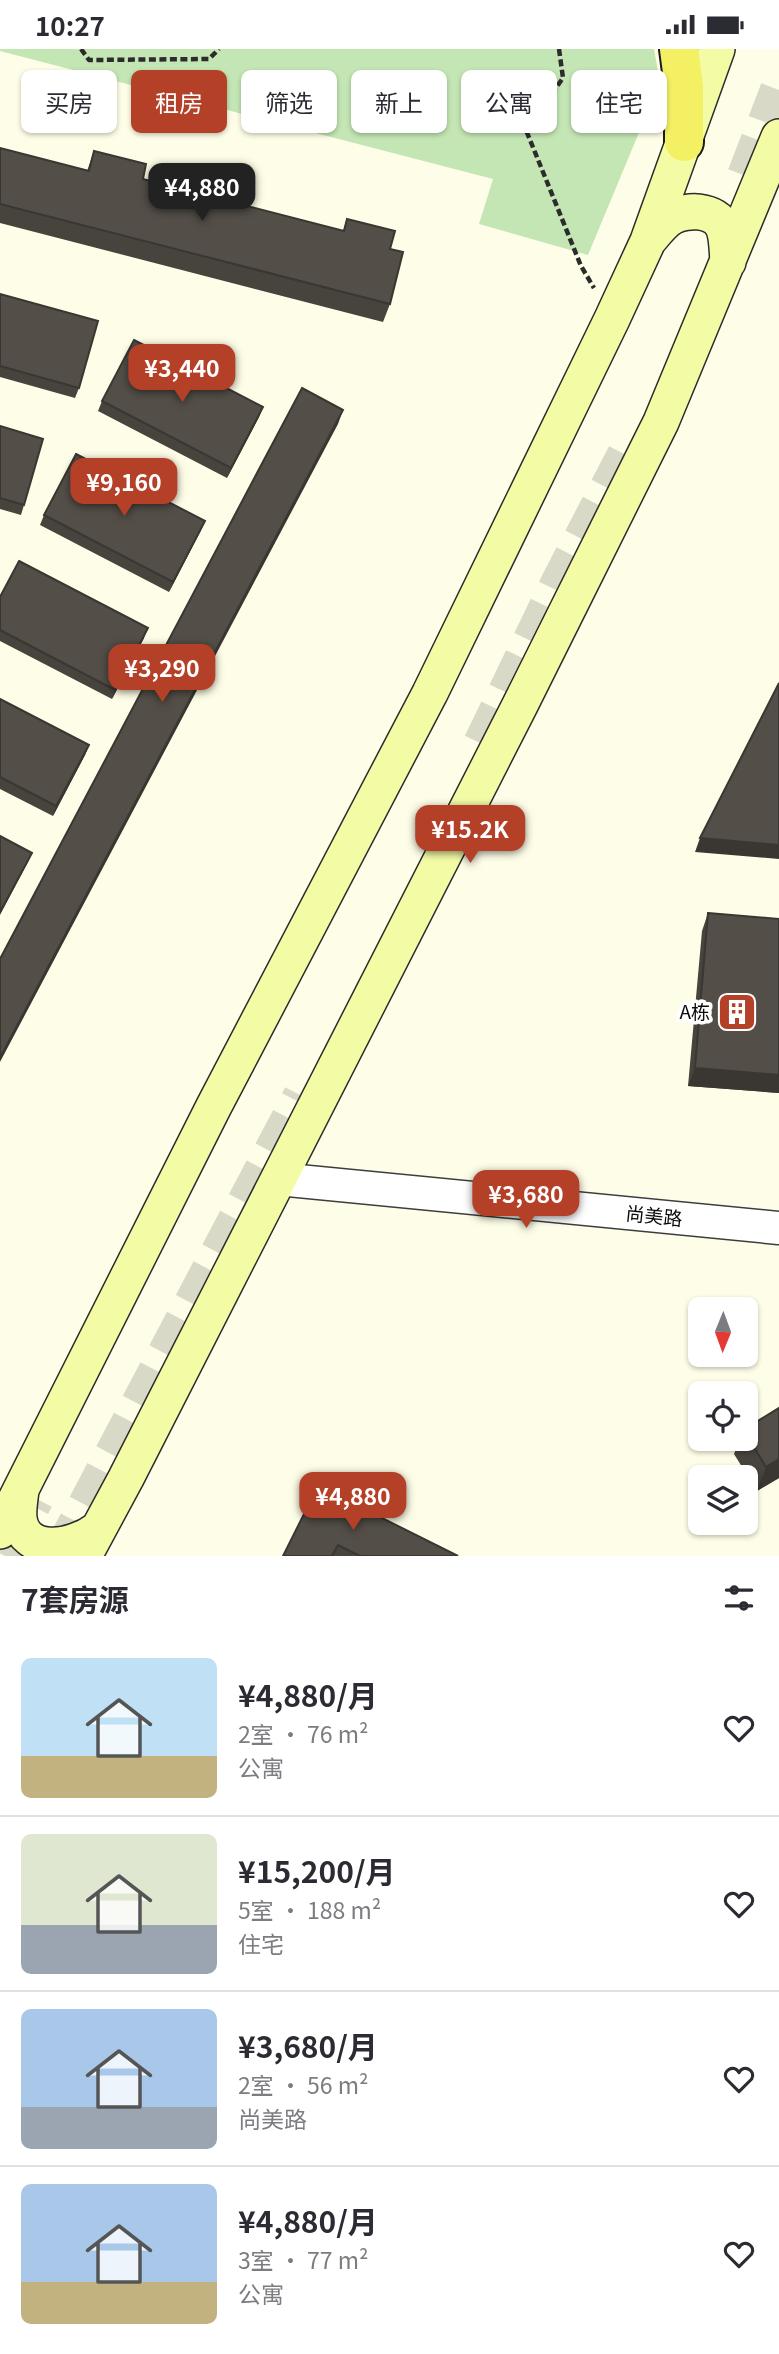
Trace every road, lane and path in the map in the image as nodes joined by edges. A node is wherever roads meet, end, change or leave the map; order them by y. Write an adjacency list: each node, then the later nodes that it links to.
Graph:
1 (81, 49): 2 (path)
2 (219, 49)
3 (559, 49): 10 (path)
4 (679, 49): 7 (main road)
5 (717, 49): 7 (main road)
6 (779, 137): 9 (main road)
7 (684, 142): 8 (main road)
8 (648, 241): 9 (main road); 10 (main road)
9 (727, 262): 11 (main road)
10 (612, 319): 13 (main road)
11 (278, 1179): 12 (street, 尚美路); 15 (main road)
12 (779, 1228)
13 (21, 1486): 14 (main road); 15 (main road)
14 (0, 1531)
15 (91, 1542)

